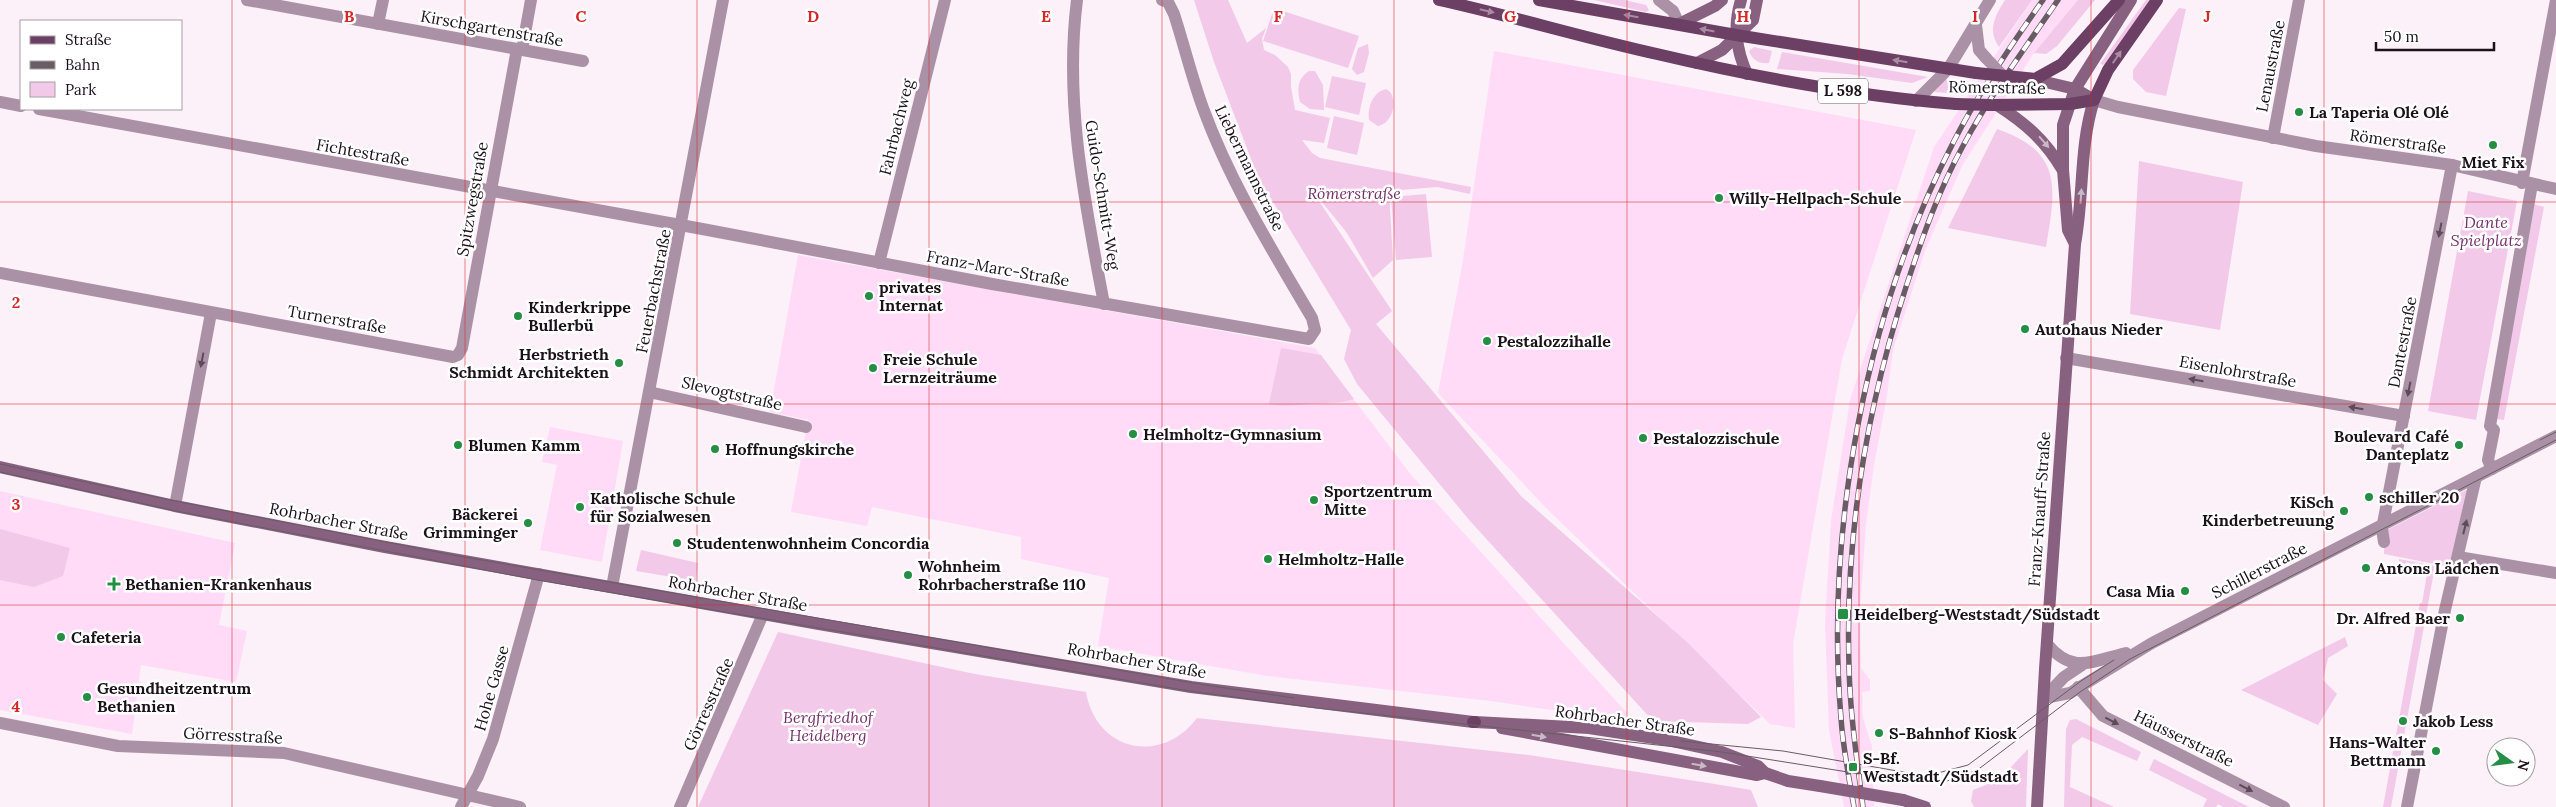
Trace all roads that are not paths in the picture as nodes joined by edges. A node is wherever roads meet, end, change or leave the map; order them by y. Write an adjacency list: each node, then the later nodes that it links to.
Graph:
1 (247, 0): 20 (street, Kirschgartenstraße)
2 (383, 0): 20 (street)
3 (531, 0): 24 (street, Spitzwegstraße)
4 (723, 0): 45 (street, Feuerbachstraße)
5 (945, 0): 47 (street, Fahrbachweg)
6 (1077, 0): 49 (street, Guido-Schmitt-Weg)
7 (1439, 0): 26 (main road, Römerstraße, one-way to 26)
8 (1539, 0): 21 (main road, Römerstraße, one-way to 8)
9 (1659, 0): 21 (street)
10 (1722, 0): 21 (main road)
11 (1741, 0): 23 (main road)
12 (1758, 0): 23 (main road)
13 (1990, 0): 22 (street)
14 (2119, 0): 30 (main road, Römerstraße)
15 (2131, 0): 31 (main road, Franz-Knauff-Straße)
16 (2157, 0): 32 (main road, one-way to 16)
17 (2299, 0): 39 (street, Lenaustraße)
18 (2556, 0): 42 (street)
19 (1165, 1): 51 (street, Liebermannstraße)
20 (378, 24): 24 (street, Kirschgartenstraße)
21 (1679, 24): 23 (main road, Römerstraße, one-way to 21)
22 (1976, 25): 27 (street); 29 (street, Römerstraße, bridge)
23 (1736, 35): 26 (main road); 27 (main road, Römerstraße, one-way to 23); 28 (main road)
24 (519, 50): 25 (street, Kirschgartenstraße); 44 (street, Spitzwegstraße)
25 (583, 60)
26 (1697, 63): 28 (main road, Römerstraße)
27 (1948, 69): 29 (main road, Römerstraße, bridge); 33 (street)
28 (1748, 74): 33 (main road, Römerstraße / L 598)
29 (2003, 76): 30 (main road, Römerstraße, bridge)
30 (2036, 80): 31 (main road)
31 (2076, 88): 32 (main road); 35 (main road, Franz-Knauff-Straße)
32 (2094, 100): 35 (main road, Römerstraße / L 598); 39 (street, Römerstraße); 46 (main road, Franz-Knauff-Straße, one-way to 32)
33 (1916, 101): 36 (main road, Römerstraße / L 598, bridge)
34 (0, 102): 37 (street)
35 (2070, 104): 36 (main road, Römerstraße / L 598); 41 (main road, Franz-Knauff-Straße)
36 (1998, 105): 41 (main road, one-way to 41)
37 (20, 106)
38 (43, 110): 44 (street, Fichtestraße)
39 (2273, 138): 40 (street, Römerstraße)
40 (2452, 164): 42 (street, Römerstraße); 55 (street, Dantestraße, one-way to 55)
41 (2063, 170): 46 (main road, Franz-Knauff-Straße)
42 (2527, 183): 43 (street, Römerstraße); 59 (street)
43 (2556, 188)
44 (490, 192): 45 (street, Fichtestraße); 52 (street, Spitzwegstraße)
45 (682, 225): 47 (street, Franz-Marc-Straße); 54 (street, Feuerbachstraße)
46 (2075, 244): 53 (main road, Franz-Knauff-Straße)
47 (879, 263): 49 (street, Franz-Marc-Straße)
48 (0, 273): 50 (street, Turnerstraße)
49 (1104, 304): 51 (street, Franz-Marc-Straße)
50 (211, 313): 52 (street, Turnerstraße); 61 (street, one-way to 61)
51 (1309, 339)
52 (458, 355)
53 (2066, 358): 55 (street, Eisenlohrstraße, one-way to 53); 69 (main road, Franz-Knauff-Straße)
54 (649, 392): 56 (street, Slevogtstraße); 67 (street, Feuerbachstraße)
55 (2404, 416): 62 (street, Dantestraße)
56 (806, 427)
57 (2556, 436): 59 (street, Schillerstraße)
58 (0, 468): 61 (main road, Rohrbacher Straße)
59 (2492, 469): 60 (street, Schillerstraße)
60 (2476, 478): 62 (street, Schillerstraße); 64 (street, one-way to 60)
61 (175, 506): 66 (main road, Rohrbacher Straße)
62 (2383, 525): 63 (street, Dantestraße); 70 (street, Schillerstraße)
63 (2384, 542)
64 (2458, 557): 65 (street); 84 (street)
65 (2556, 573)
66 (539, 574): 67 (main road, Rohrbacher Straße); 77 (street, Hohe Gasse)
67 (612, 587): 68 (main road, Rohrbacher Straße)
68 (763, 614): 74 (main road, Rohrbacher Straße); 80 (street, Görresstraße)
69 (2047, 644): 71 (street); 73 (main road, Franz-Knauff-Straße)
70 (2136, 651): 71 (street, Schillerstraße); 72 (street, Schillerstraße)
71 (2082, 665): 73 (street, Schillerstraße)
72 (2078, 687): 73 (street, Schillerstraße); 83 (street, Häusserstraße, one-way to 83)
73 (2044, 698): 82 (main road, Franz-Knauff-Straße)
74 (1474, 722): 76 (main road, Rohrbacher Straße, one-way to 76); 76 (main road, Rohrbacher Straße)
75 (0, 723): 77 (street, Görresstraße)
76 (1765, 773): 81 (main road, Rohrbacher Straße, bridge)
77 (469, 795): 78 (street, Hohe Gasse); 79 (street, Görresstraße)
78 (461, 807)
79 (520, 807)
80 (680, 807)
81 (1925, 807)
82 (2037, 807)
83 (2284, 807)
84 (2407, 807)

